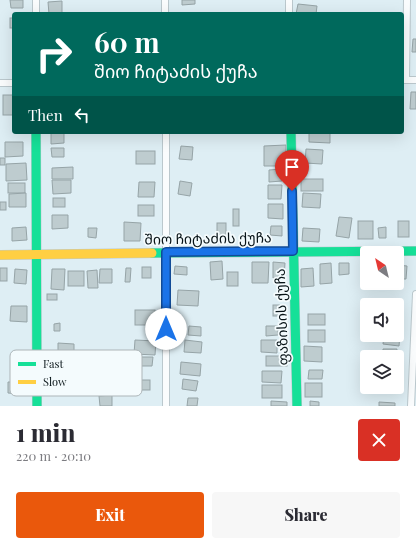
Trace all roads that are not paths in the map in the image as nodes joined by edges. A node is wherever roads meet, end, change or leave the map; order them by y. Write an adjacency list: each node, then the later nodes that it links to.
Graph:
1 (36, 0): 5 (street)
2 (165, 0): 6 (street)
3 (288, 0): 7 (street)
4 (407, 0): 8 (street)
5 (36, 12)
6 (165, 12)
7 (289, 12)
8 (404, 80): 9 (street)
9 (416, 80)
10 (0, 83): 11 (street)
11 (12, 83)
12 (36, 134): 19 (street)
13 (166, 134): 17 (street)
14 (291, 134): 15 (street, ფაზისის ქუჩა)
15 (293, 251): 16 (street, შიო ჩიტაძის ქუჩა); 17 (street, შიო ჩიტაძის ქუჩა); 25 (street, ფაზისის ქუჩა)
16 (416, 251)
17 (166, 252): 19 (street, შიო ჩიტაძის ქუჩა); 24 (street)
18 (0, 255): 19 (street, შიო ჩიტაძის ქუჩა)
19 (36, 255): 21 (street)
20 (416, 294): 26 (street)
21 (37, 350)
22 (37, 396): 23 (street)
23 (37, 406)
24 (166, 406)
25 (297, 406)
26 (411, 406)

